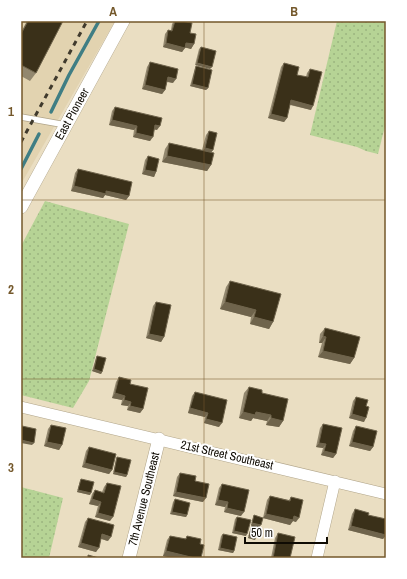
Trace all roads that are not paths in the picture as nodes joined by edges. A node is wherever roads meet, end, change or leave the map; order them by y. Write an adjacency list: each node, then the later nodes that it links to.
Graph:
1 (123, 21): 3 (street, East Pioneer)
2 (21, 117): 3 (lane)
3 (67, 125): 4 (street, East Pioneer)
4 (21, 207)
5 (21, 407): 6 (street, 21st Street Southeast)
6 (159, 439): 7 (street, 21st Street Southeast); 9 (street, 7th Avenue Southeast)
7 (335, 481): 8 (street, 21st Street Southeast); 10 (street)
8 (386, 494)
9 (129, 558)
10 (317, 558)

